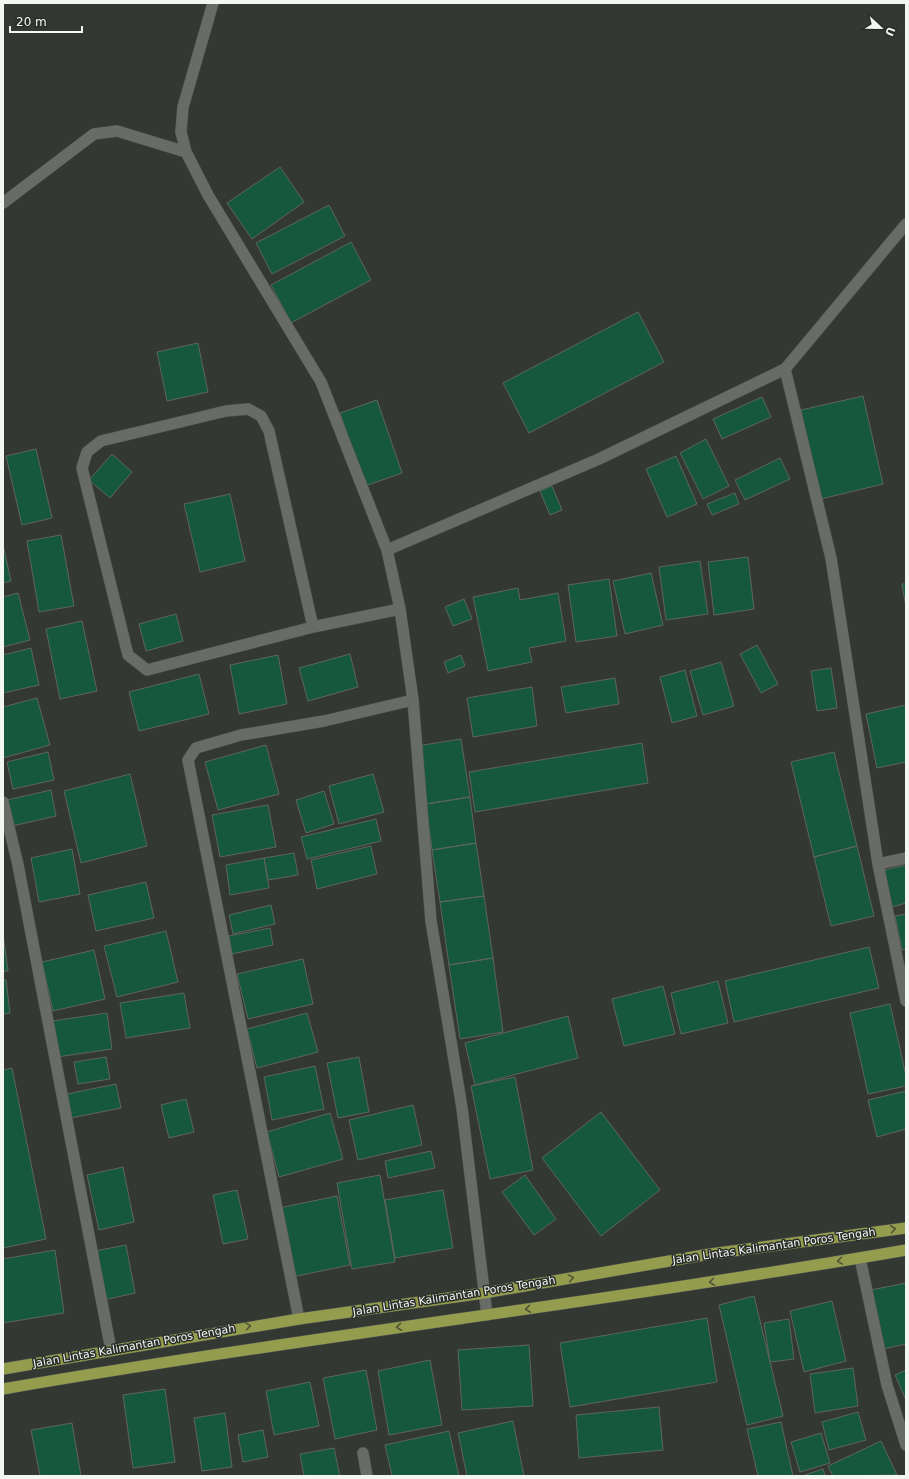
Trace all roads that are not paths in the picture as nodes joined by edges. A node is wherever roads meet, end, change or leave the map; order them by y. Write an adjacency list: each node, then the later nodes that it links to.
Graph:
1 (213, 3): 2 (street)
2 (186, 152): 3 (street); 6 (street)
3 (3, 203)
4 (906, 224): 5 (street)
5 (785, 369): 6 (street); 12 (street)
6 (387, 550): 7 (street)
7 (400, 609): 8 (street); 9 (street)
8 (313, 627): 8 (street)
9 (413, 700): 17 (street); 19 (street)
10 (3, 802): 20 (street)
11 (906, 858): 12 (street)
12 (878, 864): 13 (street)
13 (906, 1001)
14 (906, 1228): 17 (main road, Jalan Lintas Kalimantan Poros Tengah, one-way to 14)
15 (906, 1250): 16 (main road, Jalan Lintas Kalimantan Poros Tengah)
16 (860, 1258): 18 (main road, Jalan Lintas Kalimantan Poros Tengah, one-way to 18); 23 (street)
17 (484, 1293): 18 (street); 19 (main road, Jalan Lintas Kalimantan Poros Tengah)
18 (487, 1315): 22 (main road, Jalan Lintas Kalimantan Poros Tengah, one-way to 22)
19 (299, 1318): 20 (main road, Jalan Lintas Kalimantan Poros Tengah, one-way to 19)
20 (111, 1350): 21 (main road, Jalan Lintas Kalimantan Poros Tengah)
21 (3, 1369)
22 (3, 1390)
23 (906, 1445)
24 (363, 1453): 25 (street)
25 (367, 1476)

